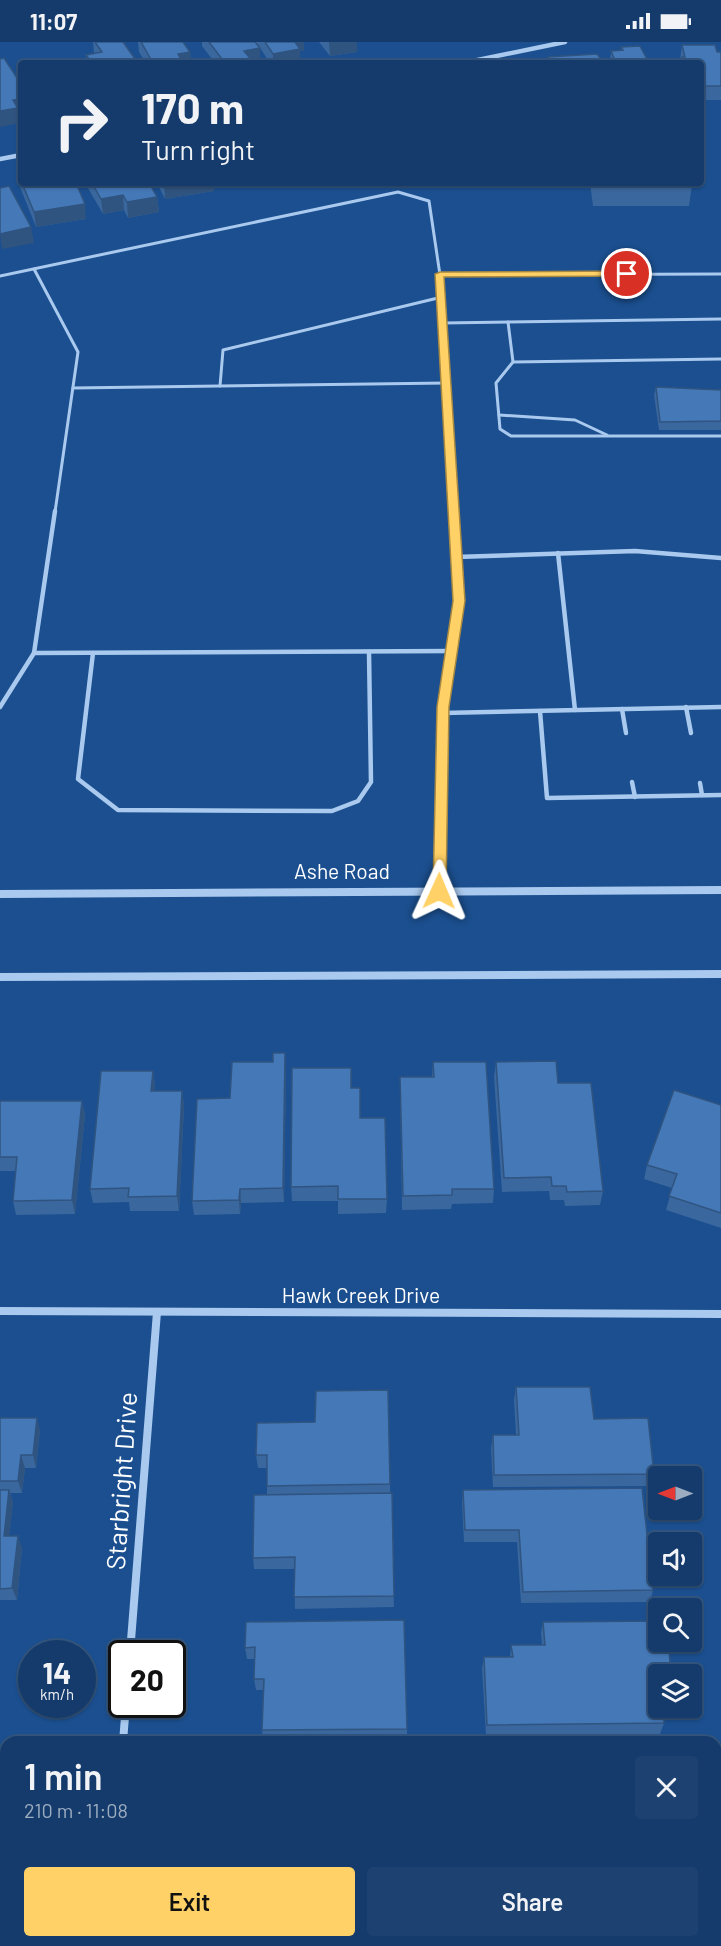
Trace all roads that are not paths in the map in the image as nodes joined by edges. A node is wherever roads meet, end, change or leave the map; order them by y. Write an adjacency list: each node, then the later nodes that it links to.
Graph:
1 (565, 42): 2 (street)
2 (478, 60)
3 (18, 156): 4 (street)
4 (0, 159)
5 (34, 269): 6 (lane); 8 (lane); 17 (lane)
6 (440, 274): 7 (lane); 9 (lane)
7 (721, 274)
8 (0, 276)
9 (442, 297): 12 (lane); 16 (lane)
10 (721, 319): 11 (lane)
11 (508, 322): 12 (lane); 14 (lane)
12 (443, 323): 15 (lane)
13 (721, 359): 14 (lane)
14 (513, 363): 18 (lane)
15 (447, 383): 16 (lane); 22 (lane)
16 (220, 386): 17 (lane)
17 (73, 388): 26 (lane)
18 (499, 415): 19 (lane); 19 (lane)
19 (608, 436): 20 (lane)
20 (721, 436)
21 (558, 553): 22 (lane); 23 (lane); 32 (lane)
22 (456, 557): 24 (lane)
23 (721, 558)
24 (452, 651): 25 (lane); 34 (lane)
25 (369, 652): 27 (lane); 27 (lane)
26 (34, 653): 27 (lane); 29 (lane)
27 (93, 653)
28 (721, 706): 30 (lane)
29 (0, 707)
30 (686, 707): 31 (lane); 36 (lane)
31 (622, 709): 32 (lane); 35 (lane)
32 (575, 710): 33 (lane)
33 (540, 711): 34 (lane); 41 (lane)
34 (443, 713): 43 (lane)
35 (626, 733)
36 (691, 733)
37 (632, 782): 41 (lane)
38 (700, 783): 39 (lane)
39 (702, 795): 40 (lane); 41 (lane)
40 (721, 795)
41 (634, 797)
42 (721, 890): 43 (street, Ashe Road)
43 (439, 891): 44 (street, Ashe Road)
44 (0, 894)
45 (721, 974): 46 (street)
46 (0, 977)
47 (0, 1311): 48 (street, Hawk Creek Drive)
48 (157, 1312): 49 (street, Hawk Creek Drive); 50 (street, Starbright Drive)
49 (721, 1314)
50 (131, 1640)
51 (125, 1718): 52 (street)
52 (123, 1736)

